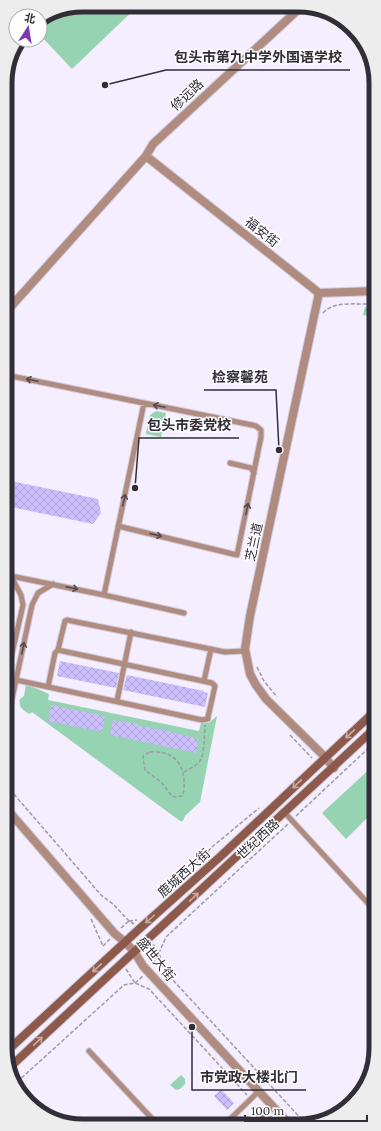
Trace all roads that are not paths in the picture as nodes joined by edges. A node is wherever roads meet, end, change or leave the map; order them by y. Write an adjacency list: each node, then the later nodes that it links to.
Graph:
1 (296, 12): 2 (street, 修远路)
2 (146, 156): 4 (street, 福安街); 5 (street, 修远路)
3 (369, 291): 4 (street)
4 (319, 293): 18 (street, 芝兰道)
5 (12, 305)
6 (12, 376): 7 (lane, one-way to 6)
7 (144, 403): 9 (lane, one-way to 7); 10 (lane, one-way to 7)
8 (230, 463): 9 (lane)
9 (254, 474): 10 (lane, one-way to 9)
10 (118, 526): 13 (lane)
11 (13, 576): 12 (lane); 19 (lane)
12 (53, 584): 13 (lane, one-way to 13); 21 (lane, one-way to 12)
13 (104, 595): 14 (lane)
14 (184, 613)
15 (131, 632): 16 (lane); 17 (lane); 20 (lane)
16 (210, 649): 18 (lane); 22 (lane)
17 (58, 650): 20 (lane); 23 (lane)
18 (245, 651): 28 (street, 芝兰道)
19 (12, 652)
20 (124, 664): 22 (lane); 25 (lane)
21 (16, 680): 23 (lane); 24 (lane)
22 (204, 681): 25 (lane)
23 (48, 687): 25 (lane)
24 (12, 699)
25 (117, 701)
26 (369, 717): 28 (main road, 鹿城西大街, one-way to 28)
27 (369, 734): 29 (main road, 鹿城西大街)
28 (323, 759): 29 (street, 芝兰道); 33 (main road, 鹿城西大街, one-way to 33)
29 (332, 769): 30 (main road, 鹿城西大街)
30 (285, 813): 32 (lane); 34 (main road, 鹿城西大街, one-way to 30)
31 (12, 815): 33 (street, 盛世大街)
32 (369, 904)
33 (126, 941): 34 (street, 盛世大街); 35 (main road, 鹿城西大街, one-way to 35)
34 (135, 952): 37 (main road, 鹿城西大街, one-way to 34); 38 (street, 盛世大街)
35 (12, 1046)
36 (89, 1051): 40 (lane)
37 (14, 1064)
38 (258, 1092): 39 (street, 盛世大街); 41 (lane)
39 (272, 1106): 42 (lane); 43 (street, 盛世大街)
40 (152, 1119)
41 (230, 1119)
42 (258, 1119)
43 (284, 1119)

